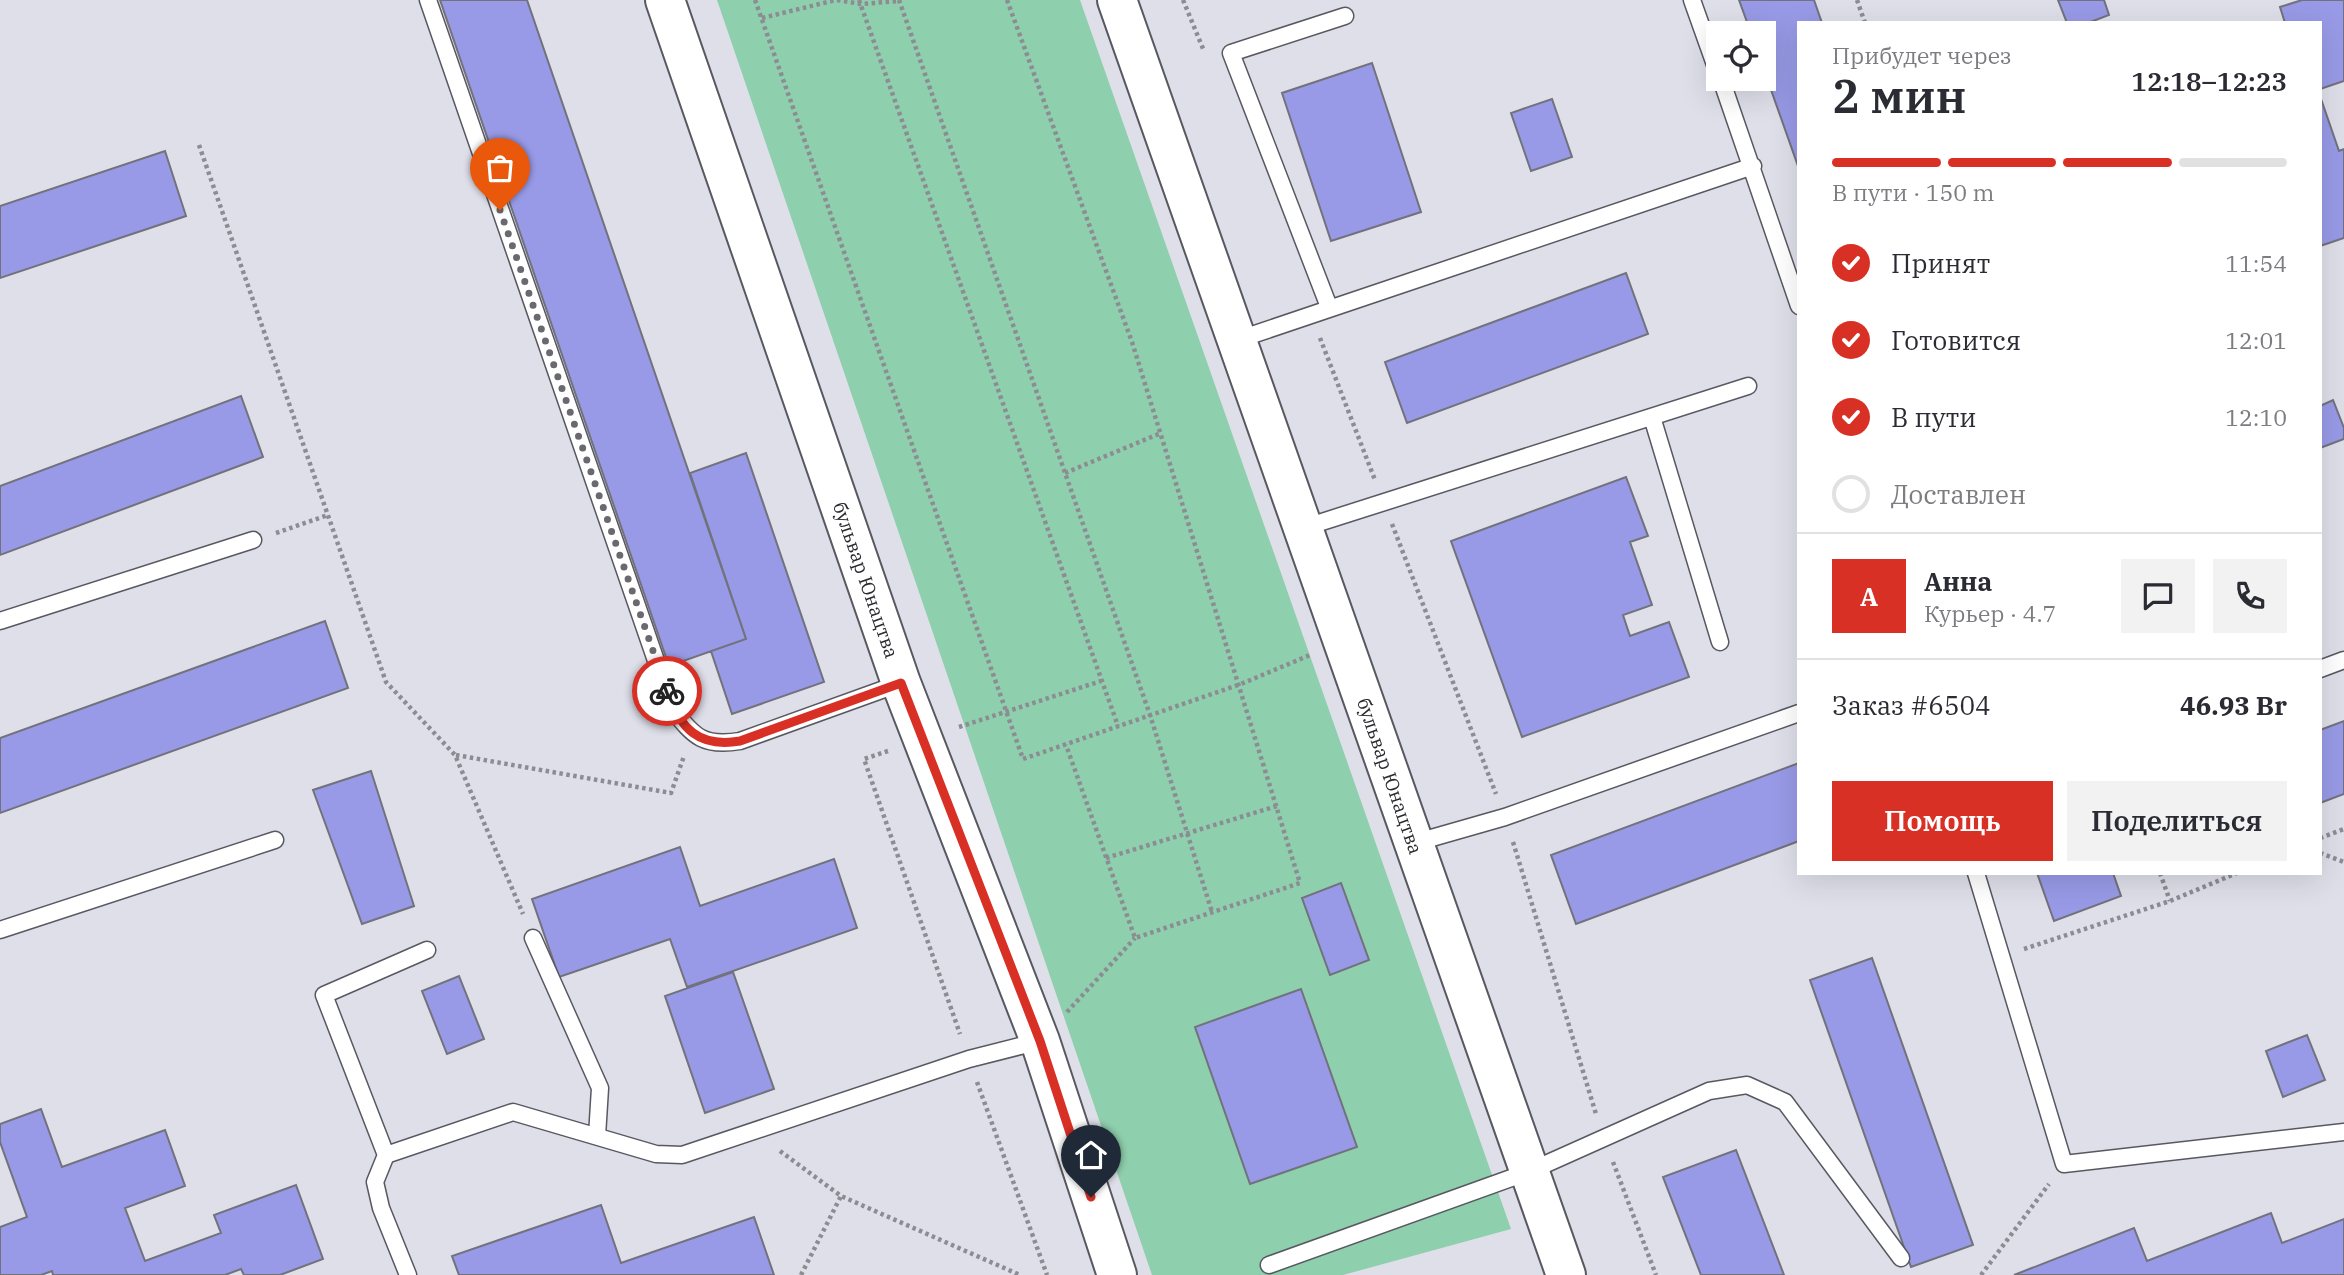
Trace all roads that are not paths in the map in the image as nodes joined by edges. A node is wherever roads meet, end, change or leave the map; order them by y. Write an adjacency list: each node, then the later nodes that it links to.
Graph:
1 (428, 0): 20 (lane)
2 (665, 0): 20 (street, бульвар Юнацтва)
3 (1117, 0): 11 (street, бульвар Юнацтва)
4 (1692, 0): 6 (lane)
5 (1345, 16): 10 (lane)
6 (1706, 39)
7 (1725, 91): 8 (lane)
8 (1753, 166): 9 (lane); 10 (lane)
9 (1797, 300)
10 (1329, 307): 11 (lane)
11 (1237, 340): 14 (street, бульвар Юнацтва)
12 (1748, 386): 13 (lane)
13 (1652, 416): 14 (lane); 17 (lane)
14 (1303, 528): 23 (street, бульвар Юнацтва)
15 (253, 541): 16 (lane)
16 (0, 621)
17 (1720, 642)
18 (2344, 660): 19 (lane)
19 (2322, 669)
20 (901, 683): 28 (street, бульвар Юнацтва)
21 (1797, 714): 23 (lane)
22 (275, 840): 25 (lane)
23 (1414, 843): 32 (street, бульвар Юнацтва)
24 (1977, 875): 29 (lane)
25 (0, 930)
26 (533, 938): 30 (lane)
27 (427, 950): 31 (lane)
28 (1040, 1041): 30 (lane); 36 (street, бульвар Юнацтва)
29 (2344, 1132)
30 (597, 1136): 31 (lane)
31 (386, 1155): 35 (lane)
32 (1528, 1172): 33 (lane); 34 (lane); 37 (street, бульвар Юнацтва)
33 (1900, 1258)
34 (1269, 1265)
35 (408, 1275)
36 (1117, 1275)
37 (1566, 1275)

